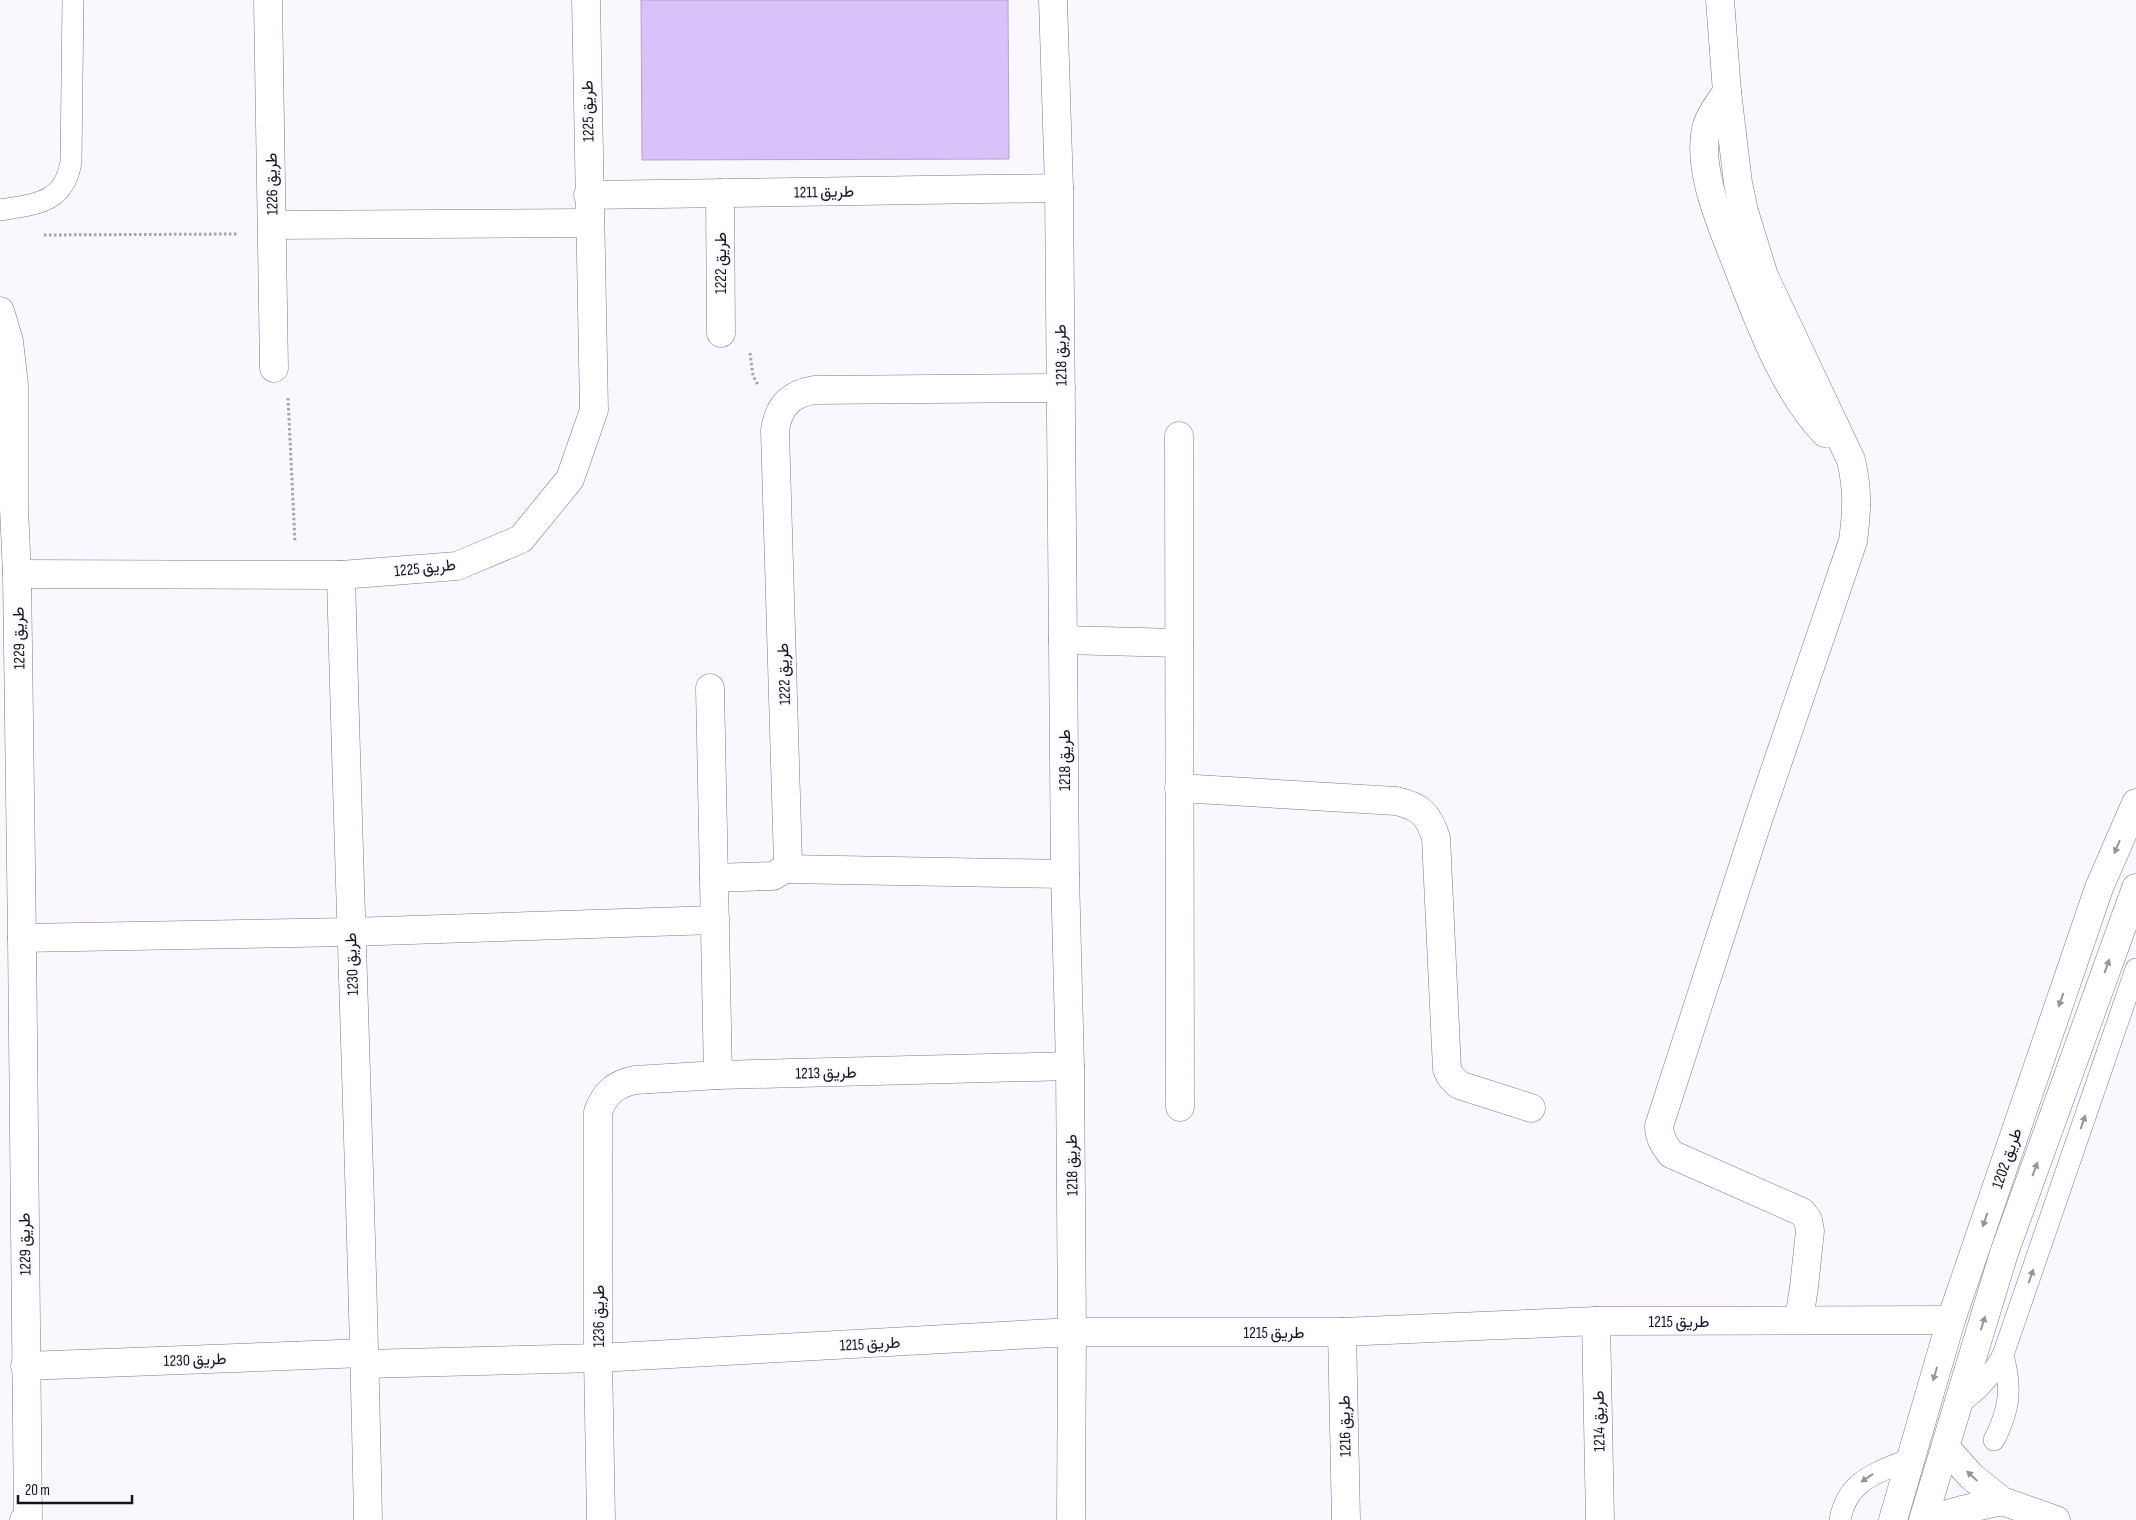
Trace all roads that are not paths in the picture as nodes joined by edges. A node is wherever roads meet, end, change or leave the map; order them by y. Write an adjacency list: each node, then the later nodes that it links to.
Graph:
1 (73, 0): 9 (lane)
2 (268, 0): 11 (street, طريق 1226)
3 (586, 0): 8 (street, طريق 1225)
4 (1053, 0): 6 (street, طريق 1218)
5 (1720, 0): 39 (street)
6 (1059, 188): 7 (street, طريق 1211); 15 (street, طريق 1218)
7 (720, 193): 8 (street, طريق 1211); 13 (street, طريق 1222)
8 (588, 195): 10 (street, طريق 1225)
9 (0, 210)
10 (590, 223): 11 (street); 19 (street, طريق 1225)
11 (272, 229): 14 (street, طريق 1226)
12 (0, 311): 17 (street, طريق 1229)
13 (721, 333)
14 (274, 368)
15 (1060, 388): 20 (street, طريق 1218); 25 (street, طريق 1222)
16 (1178, 436): 21 (street)
17 (7, 508): 18 (street, طريق 1229)
18 (17, 574): 19 (street, طريق 1225); 31 (street, طريق 1229)
19 (341, 575): 30 (street, طريق 1230)
20 (1063, 640): 21 (street); 26 (street, طريق 1218)
21 (1179, 643): 23 (street)
22 (710, 688): 27 (street)
23 (1179, 788): 36 (street); 37 (street)
24 (2136, 803): 40 (street, طريق 1202, one-way to 40)
25 (785, 869): 26 (street); 27 (street)
26 (1065, 874): 34 (street, طريق 1218)
27 (714, 878): 29 (street)
28 (2136, 888): 48 (street, طريق 1202, one-way to 28)
29 (715, 920): 30 (street); 35 (street)
30 (350, 932): 31 (street); 45 (street, طريق 1230)
31 (22, 938): 32 (street, طريق 1229)
32 (11, 968): 47 (street, طريق 1229)
33 (2136, 969): 44 (lane, one-way to 33)
34 (1070, 1066): 35 (street, طريق 1213); 42 (street, طريق 1218)
35 (718, 1075): 38 (street, طريق 1213)
36 (1180, 1107)
37 (1531, 1108)
38 (598, 1112): 46 (street, طريق 1236)
39 (1799, 1320): 40 (street, طريق 1215); 41 (street, طريق 1215)
40 (1951, 1320): 51 (street, طريق 1202, one-way to 51)
41 (1596, 1321): 43 (street, طريق 1215); 59 (street, طريق 1214)
42 (1072, 1332): 43 (street, طريق 1215); 46 (street, طريق 1215); 57 (street, طريق 1218)
43 (1342, 1332): 58 (street, طريق 1216)
44 (2003, 1355): 48 (lane); 49 (lane)
45 (365, 1358): 46 (street, طريق 1215); 47 (street, طريق 1230); 55 (street, طريق 1230)
46 (598, 1358): 56 (street, طريق 1236)
47 (25, 1366): 54 (street, طريق 1229)
48 (1956, 1406): 50 (street, طريق 1202)
49 (1994, 1440)
50 (1946, 1448): 52 (street, one-way to 50); 62 (street, طريق 1202)
51 (1911, 1458): 60 (lane, one-way to 60); 61 (street, طريق 1202)
52 (2002, 1501): 63 (street); 64 (street)
53 (24, 1520): 54 (street)
54 (28, 1520)
55 (368, 1520)
56 (601, 1520)
57 (1071, 1520)
58 (1346, 1520)
59 (1600, 1520)
60 (1840, 1520)
61 (1893, 1520)
62 (1923, 1520)
63 (1928, 1520)
64 (2056, 1520)

